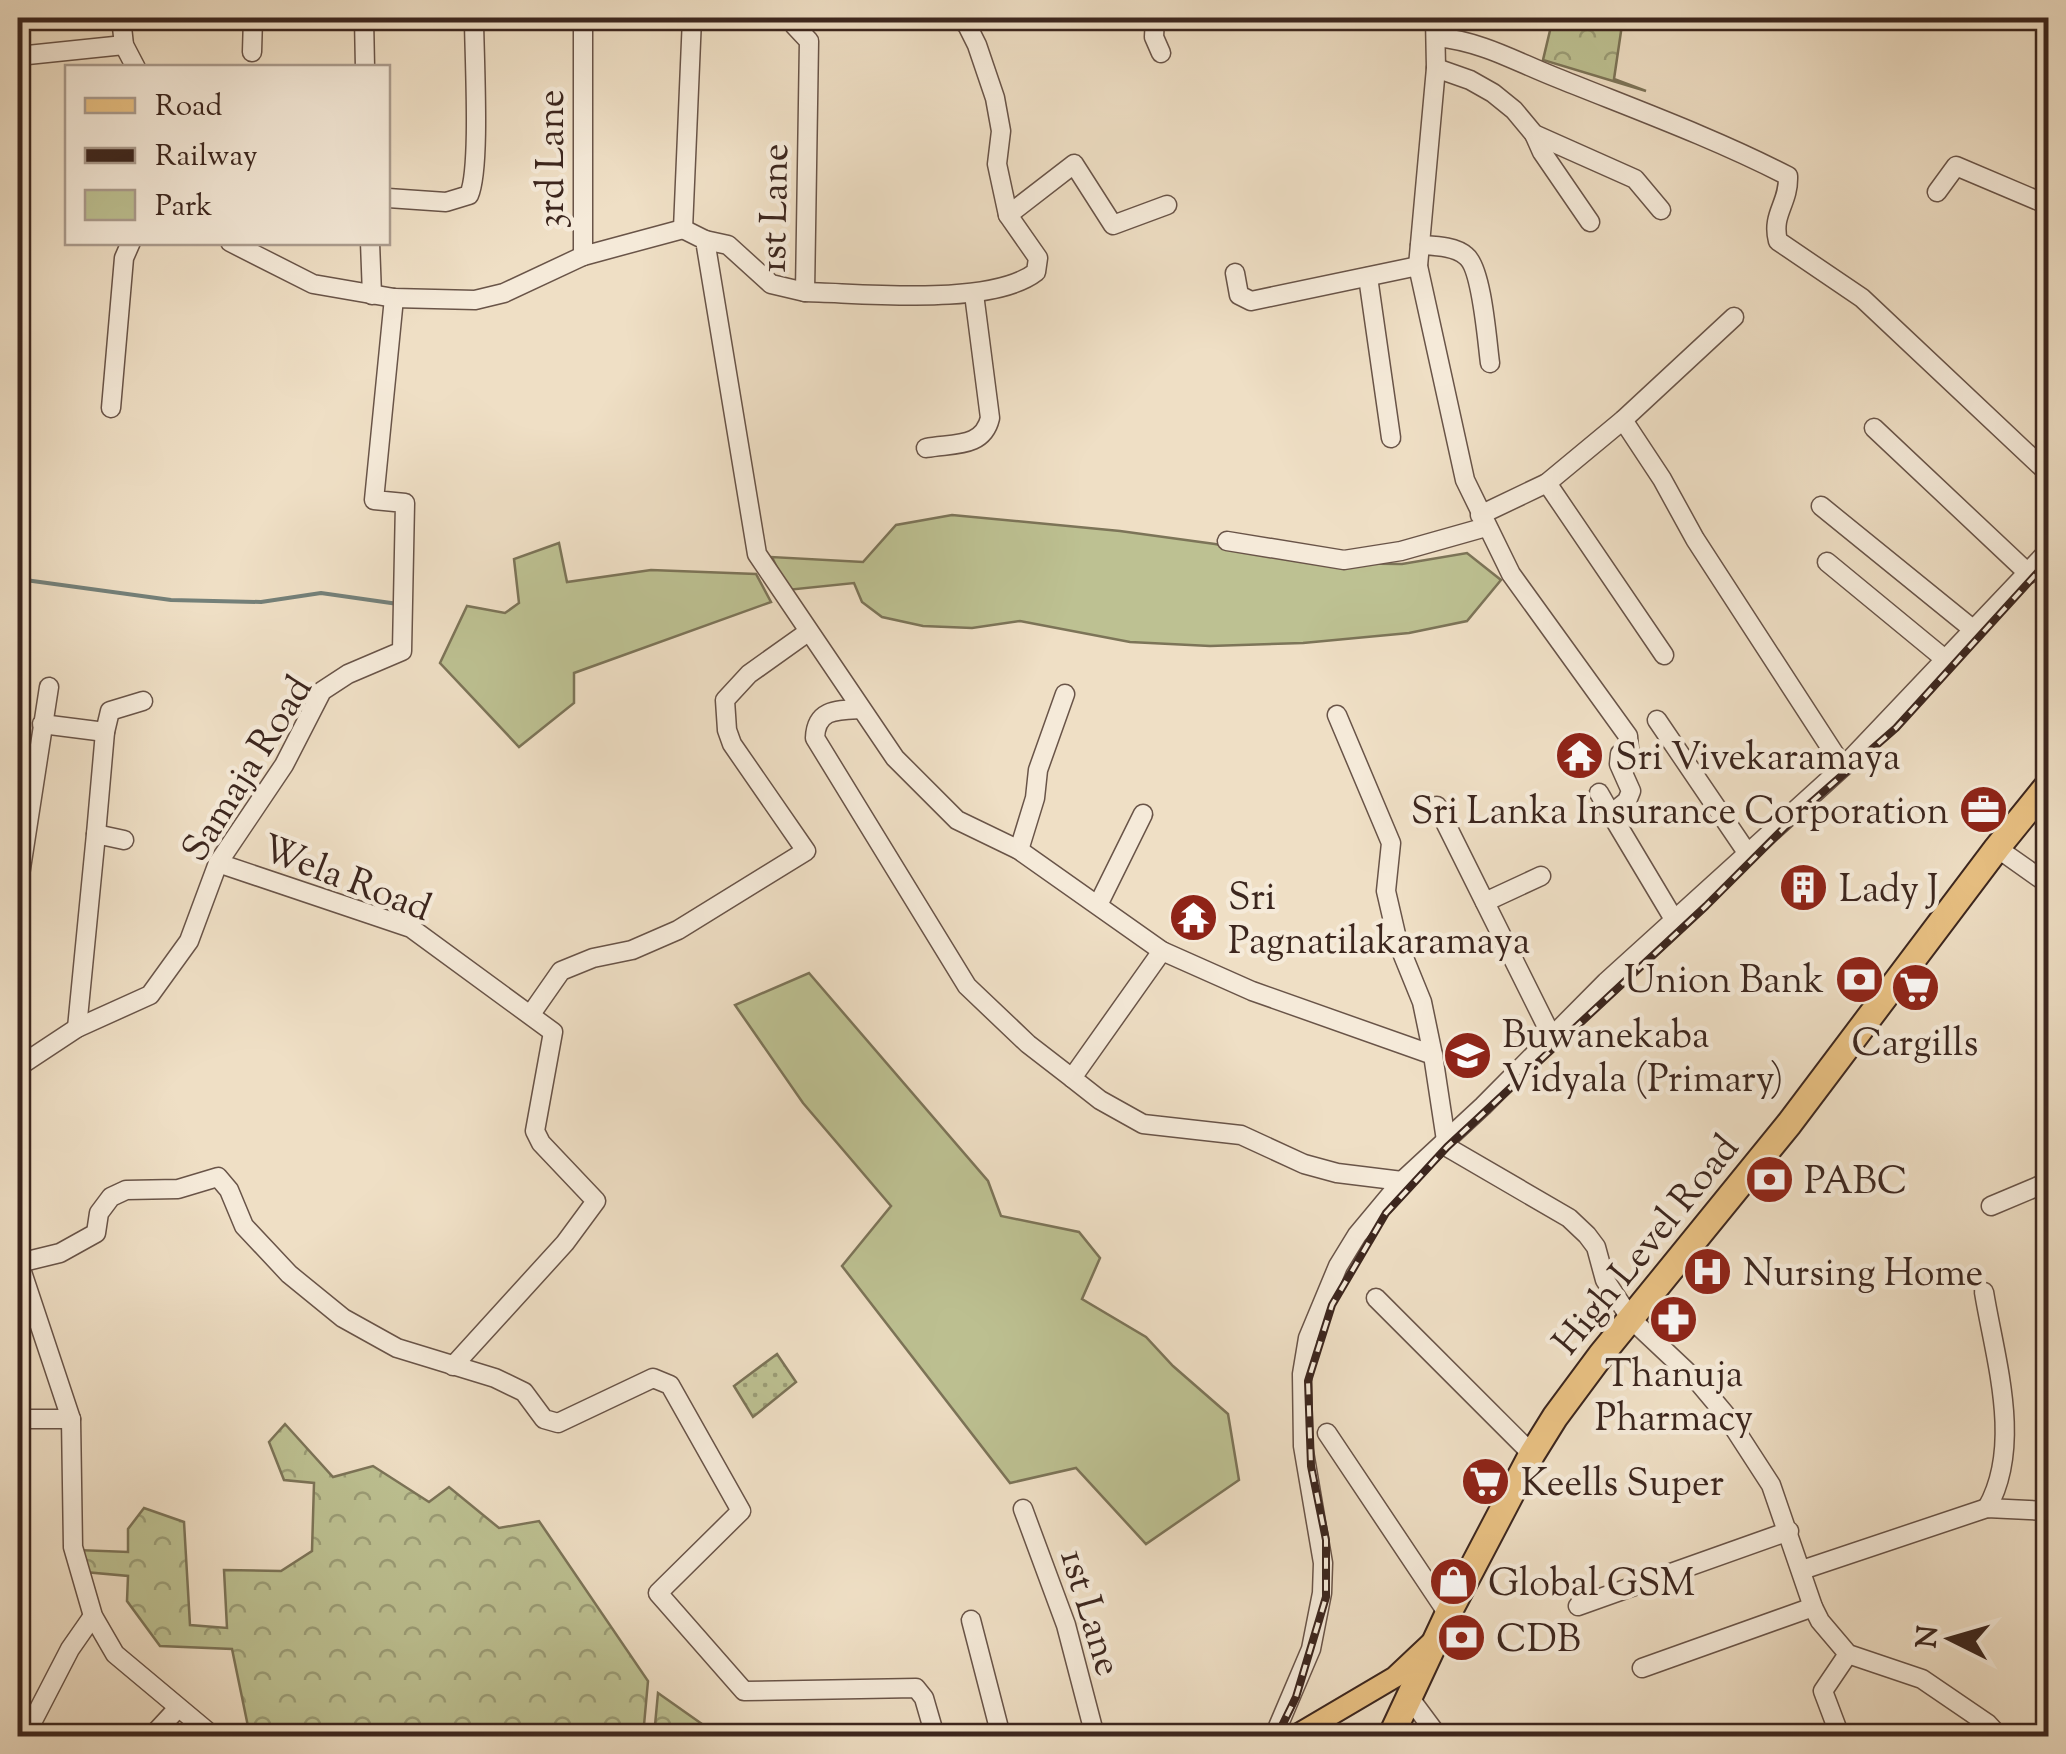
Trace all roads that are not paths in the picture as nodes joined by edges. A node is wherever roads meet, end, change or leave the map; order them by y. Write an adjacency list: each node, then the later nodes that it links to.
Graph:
1 (121, 18): 12 (street)
2 (253, 18): 13 (street)
3 (364, 18): 17 (street)
4 (474, 18): 21 (street)
5 (583, 18): 33 (street, 3rd Lane)
6 (692, 18): 27 (street)
7 (794, 18): 37 (street, 1st Lane)
8 (958, 18): 25 (street)
9 (1155, 18): 14 (street)
10 (1435, 18): 11 (street)
11 (1436, 37): 18 (street); 48 (street)
12 (124, 45): 15 (street); 16 (street)
13 (252, 52)
14 (1160, 52)
15 (18, 56)
16 (134, 65)
17 (365, 65)
18 (1436, 68): 19 (street); 32 (street)
19 (1534, 134): 24 (street); 26 (street)
20 (1937, 192): 23 (street)
21 (390, 198)
22 (1167, 205): 25 (street)
23 (2048, 205)
24 (1661, 210)
25 (1008, 216): 38 (street)
26 (1590, 222)
27 (683, 229): 28 (street, 1st Lane); 33 (street, 3rd Lane)
28 (705, 240): 37 (street, 1st Lane); 56 (street)
29 (130, 245): 43 (street)
30 (236, 245): 39 (street)
31 (370, 245): 39 (street)
32 (1420, 245): 34 (street); 42 (street)
33 (582, 256): 40 (street)
34 (1418, 266): 36 (street); 51 (street)
35 (1235, 273): 36 (street)
36 (1368, 277): 46 (street)
37 (805, 292): 38 (street)
38 (974, 294): 47 (street)
39 (372, 295): 40 (street)
40 (394, 298): 79 (street, Samaja Road)
41 (1734, 318): 44 (street)
42 (1490, 364)
43 (111, 408)
44 (1623, 420): 49 (street); 68 (street)
45 (1874, 428): 55 (street)
46 (1390, 438)
47 (926, 448)
48 (2048, 473)
49 (1547, 483): 51 (street); 58 (street)
50 (1821, 506): 57 (street)
51 (1483, 521): 52 (street); 73 (street)
52 (1227, 541)
53 (2048, 551): 55 (street)
54 (1827, 562): 59 (street)
55 (2029, 574): 57 (street)
56 (808, 632): 63 (street); 87 (street)
57 (1975, 632): 59 (street)
58 (1664, 655)
59 (1946, 660): 68 (street)
60 (49, 687): 66 (street)
61 (1066, 694): 77 (street)
62 (143, 702): 67 (street)
63 (860, 709): 77 (street); 92 (street)
64 (1337, 716): 90 (street)
65 (1657, 720): 78 (street)
66 (42, 724): 67 (street); 82 (street)
67 (104, 732): 74 (street)
68 (1842, 767): 78 (street)
69 (2048, 785): 76 (highway, High Level Road)
70 (1598, 793): 73 (street)
71 (1437, 806): 83 (street)
72 (1143, 814): 84 (street)
73 (1610, 814): 85 (street)
74 (96, 834): 75 (street); 88 (street)
75 (124, 840)
76 (1998, 848): 81 (street); 100 (highway, High Level Road)
77 (1019, 850): 84 (street)
78 (1748, 854): 85 (street)
79 (218, 863): 87 (street, Wela Road); 88 (street, Samaja Road)
80 (1541, 876): 83 (street)
81 (2048, 884)
82 (18, 888)
83 (1484, 902): 89 (street)
84 (1098, 905): 86 (street)
85 (1675, 922): 89 (street)
86 (1162, 952): 90 (street); 92 (street)
87 (531, 1014): 101 (street, Wela Road)
88 (78, 1028): 91 (street, Samaja Road)
89 (1551, 1035): 93 (street)
90 (1433, 1055): 93 (street)
91 (18, 1066)
92 (1072, 1078): 94 (street)
93 (1446, 1141): 94 (street); 100 (street)
94 (1402, 1181): 127 (street)
95 (2048, 1182): 96 (street)
96 (1991, 1206)
97 (18, 1261): 101 (street); 103 (street)
98 (1984, 1292): 106 (street)
99 (1376, 1298): 105 (street)
100 (1631, 1320): 105 (highway, High Level Road); 109 (street)
101 (453, 1366): 124 (street)
102 (18, 1419): 103 (street)
103 (71, 1419): 113 (street)
104 (1328, 1433): 115 (street)
105 (1532, 1454): 115 (highway, High Level Road)
106 (1987, 1508): 108 (street); 110 (street)
107 (1023, 1509): 126 (street, 1st Lane)
108 (2048, 1511)
109 (1789, 1531): 110 (street); 111 (street)
110 (1802, 1570): 112 (street)
111 (1578, 1606)
112 (1813, 1607): 116 (street); 117 (street)
113 (93, 1616): 119 (street); 121 (street)
114 (970, 1620): 125 (street)
115 (1443, 1625): 118 (highway, High Level Road); 128 (main road)
116 (1848, 1654): 131 (street); 132 (street)
117 (1642, 1668)
118 (1409, 1697): 129 (highway, High Level Road); 130 (street)
119 (178, 1708): 122 (street); 123 (street)
120 (2048, 1730): 133 (street)
121 (26, 1736)
122 (152, 1736)
123 (212, 1736)
124 (934, 1736)
125 (1001, 1736)
126 (1095, 1736)
127 (1274, 1736)
128 (1295, 1736)
129 (1391, 1736)
130 (1438, 1736)
131 (1840, 1736)
132 (1999, 1736)
133 (2042, 1736)

